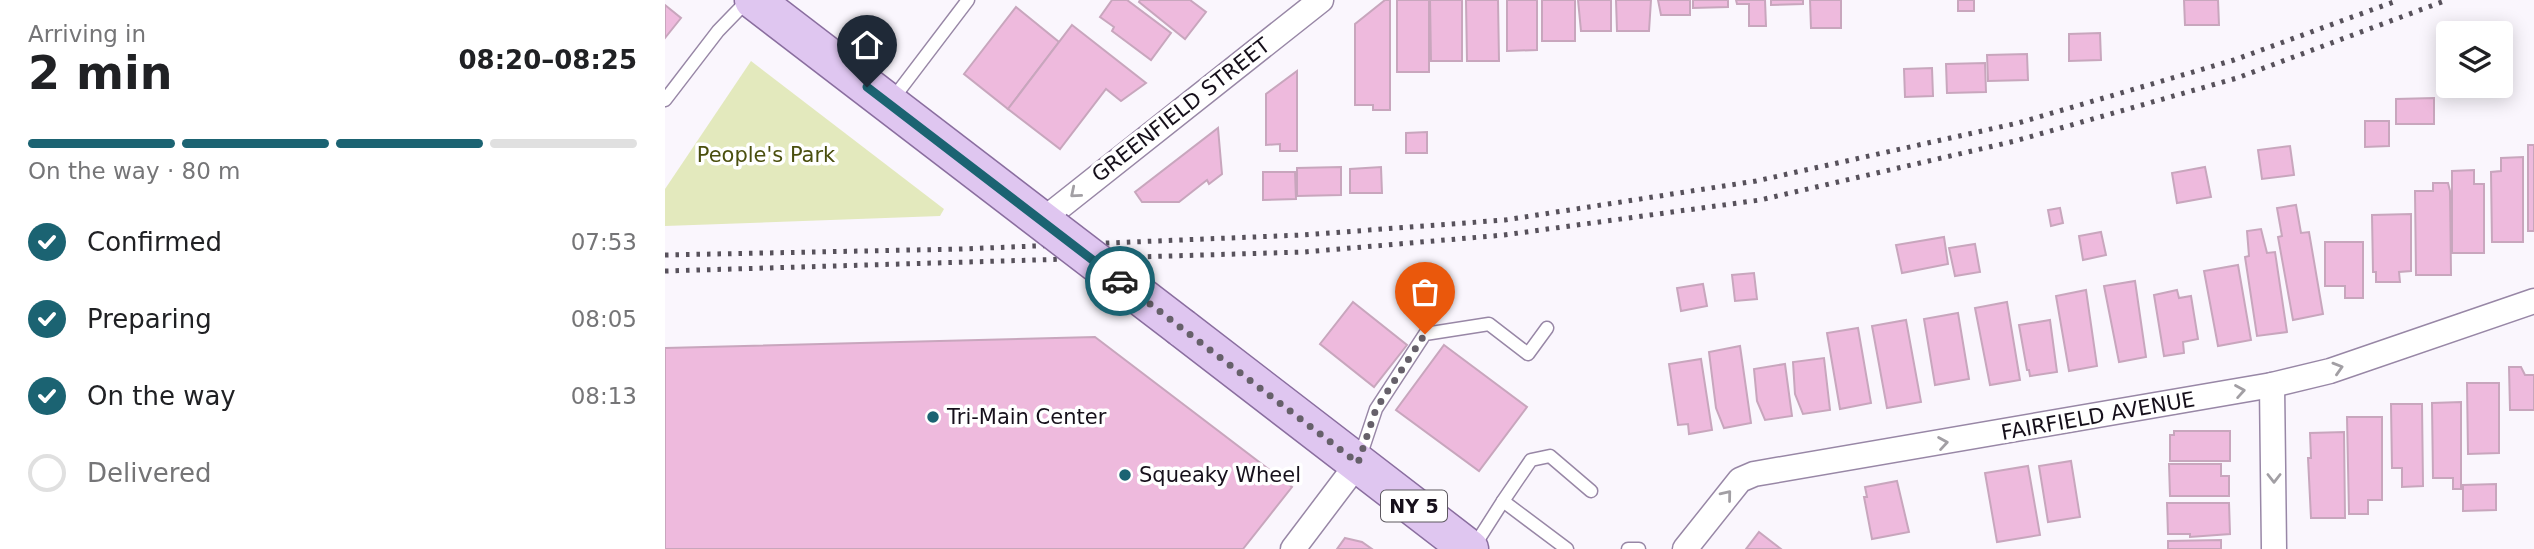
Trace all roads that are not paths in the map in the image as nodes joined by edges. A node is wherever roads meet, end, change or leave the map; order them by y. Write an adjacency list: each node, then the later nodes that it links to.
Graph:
1 (748, 0): 5 (lane)
2 (754, 0): 6 (main road, NY 5)
3 (968, 0): 6 (lane)
4 (1321, 0): 7 (street, GREENFIELD STREET, one-way to 7)
5 (665, 100)
6 (889, 104): 7 (main road, NY 5)
7 (1048, 226): 11 (main road, NY 5, bridge)
8 (2534, 301): 10 (street, FAIRFIELD AVENUE, one-way to 8)
9 (1547, 328): 11 (lane)
10 (2272, 386): 19 (street, FAIRFIELD AVENUE, one-way to 10); 20 (street, one-way to 20)
11 (1358, 463): 14 (street); 15 (main road, NY 5)
12 (1591, 491): 13 (lane)
13 (1503, 501): 15 (lane); 16 (lane)
14 (1293, 549)
15 (1471, 549)
16 (1567, 549)
17 (1628, 549): 18 (lane)
18 (1639, 549)
19 (1685, 549)
20 (2274, 549)

